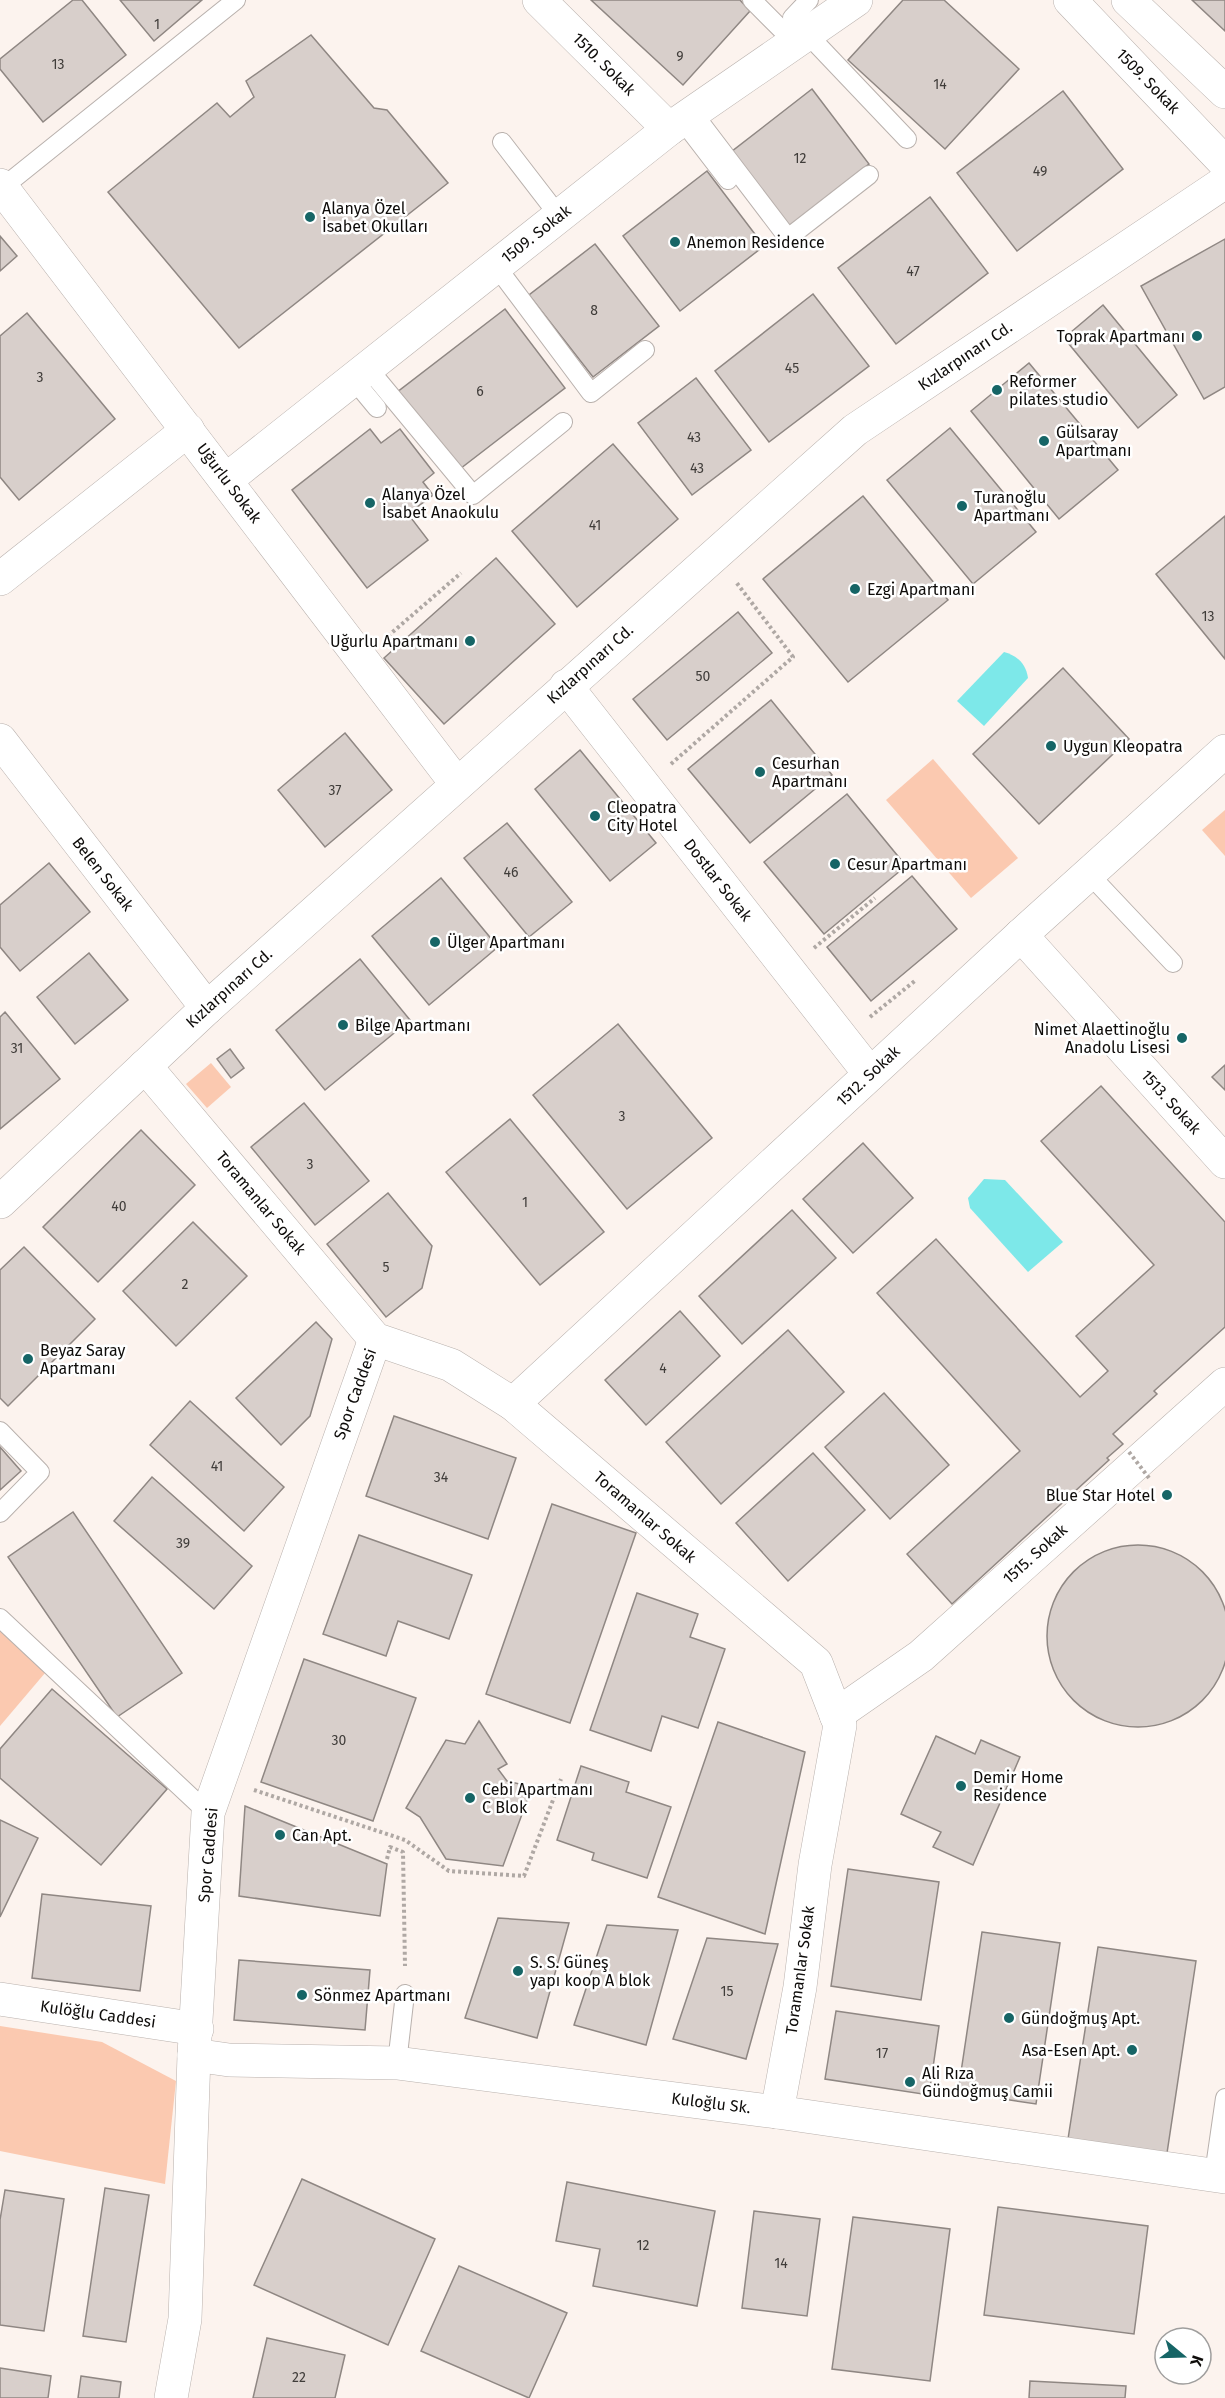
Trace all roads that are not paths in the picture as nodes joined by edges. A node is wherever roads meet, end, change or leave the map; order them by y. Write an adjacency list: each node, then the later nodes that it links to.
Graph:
1 (236, 0): 17 (lane)
2 (539, 0): 10 (street, 1510. Sokak)
3 (752, 0): 8 (lane)
4 (809, 0): 8 (lane)
5 (856, 0): 8 (street, 1509. Sokak)
6 (1070, 0): 13 (street, 1509. Sokak)
7 (1128, 0): 9 (street)
8 (801, 38): 10 (street, 1509. Sokak); 11 (lane)
9 (1225, 92)
10 (681, 120): 14 (lane); 15 (lane); 18 (street, 1509. Sokak)
11 (907, 139)
12 (502, 142): 18 (lane)
13 (1225, 163)
14 (869, 176)
15 (728, 180)
16 (1225, 182): 27 (street, Kızlarpınarı Cd.)
17 (1, 187): 24 (street, Uğurlu Sokak)
18 (559, 216): 19 (street, 1509. Sokak)
19 (496, 266): 20 (lane); 21 (street, 1509. Sokak)
20 (645, 350)
21 (360, 373): 22 (lane); 23 (lane); 25 (street, 1509. Sokak)
22 (377, 408)
23 (562, 422)
24 (188, 430): 25 (street, Uğurlu Sokak); 26 (street)
25 (226, 480): 30 (street, Uğurlu Sokak)
26 (0, 579)
27 (566, 686): 30 (street, Kızlarpınarı Cd.); 36 (street, Dostlar Sokak)
28 (0, 740): 34 (street, Belen Sokak)
29 (1225, 751): 31 (street, 1512. Sokak)
30 (456, 783): 34 (street, Kızlarpınarı Cd.)
31 (1089, 874): 32 (street, 1512. Sokak); 33 (lane)
32 (1021, 935): 36 (street, 1512. Sokak); 37 (street, 1513. Sokak)
33 (1173, 963)
34 (207, 1008): 35 (street, Kızlarpınarı Cd.)
35 (145, 1066): 38 (street, Kızlarpınarı Cd.); 39 (street, Toramanlar Sokak)
36 (870, 1074): 41 (street, 1512. Sokak)
37 (1225, 1162)
38 (2, 1197)
39 (375, 1338): 41 (street, Toramanlar Sokak); 46 (street, Spor Caddesi)
40 (1225, 1384): 45 (street, 1515. Sokak)
41 (513, 1404): 45 (street, Toramanlar Sokak)
42 (0, 1431): 43 (lane)
43 (0, 1513)
44 (0, 1618): 46 (lane)
45 (836, 1715): 52 (street, Toramanlar Sokak)
46 (208, 1813): 49 (street, Spor Caddesi)
47 (405, 1994): 50 (lane)
48 (0, 1999): 49 (street, Kulöğlu Caddesi)
49 (196, 2042): 50 (street, Kuloğlu Sk.); 54 (street, Spor Caddesi)
50 (397, 2063): 52 (street, Kuloğlu Sk.)
51 (1225, 2098): 53 (lane)
52 (777, 2112): 53 (street, Kuloğlu Sk.)
53 (1220, 2175)
54 (171, 2398)

